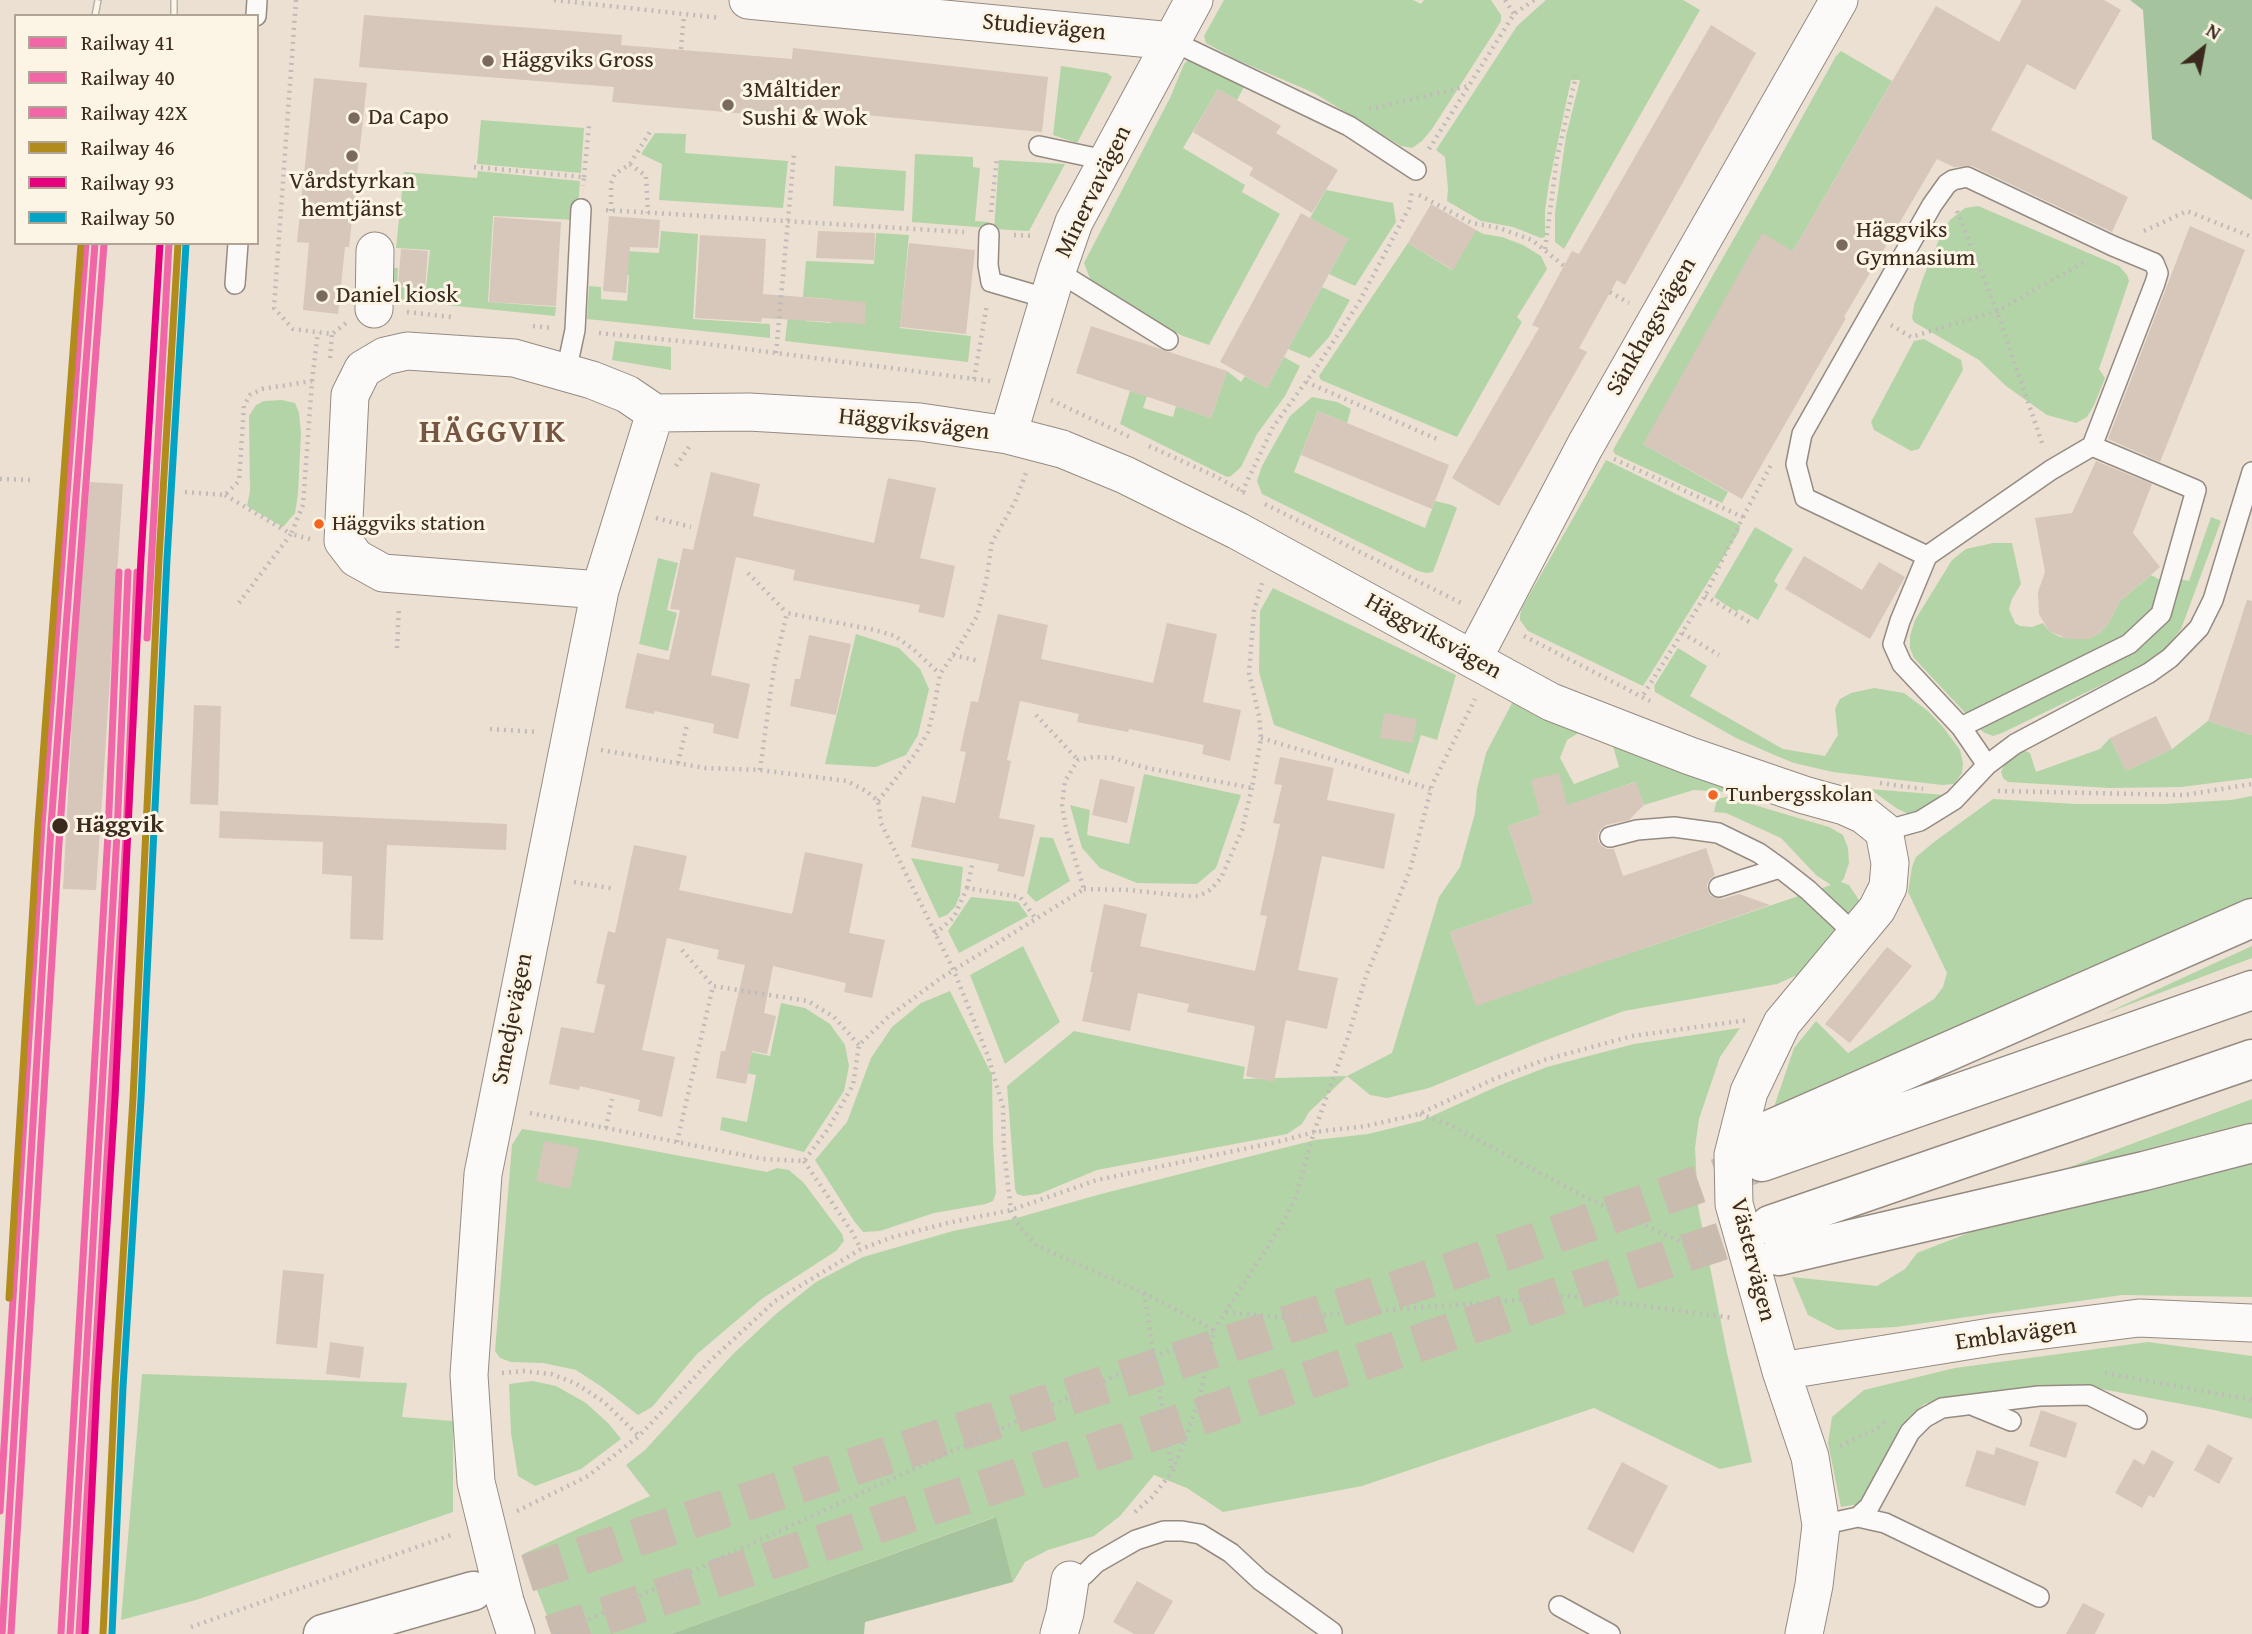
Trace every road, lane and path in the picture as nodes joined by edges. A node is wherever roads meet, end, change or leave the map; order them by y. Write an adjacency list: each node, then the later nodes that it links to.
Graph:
1 (296, 0): 43 (path)
2 (748, 0): 9 (street, Studievägen)
3 (1194, 0): 9 (street, Minervavägen)
4 (1505, 0): 7 (path)
5 (1534, 0): 7 (path)
6 (1839, 0): 54 (street, Sänkhagsvägen)
7 (1514, 14): 12 (path)
8 (684, 15): 10 (path)
9 (1172, 41): 13 (lane); 40 (street, Minervavägen)
10 (681, 49)
11 (1576, 76): 35 (path)
12 (1470, 85): 13 (path); 22 (path)
13 (1330, 118): 22 (lane)
14 (589, 126): 23 (path)
15 (651, 130): 20 (path)
16 (1040, 146): 19 (lane)
17 (794, 154): 29 (path)
18 (997, 157): 30 (path)
19 (1091, 157)
20 (630, 164): 27 (path); 28 (path)
21 (474, 167): 23 (path)
22 (1416, 170): 25 (path)
23 (584, 177): 26 (path)
24 (1947, 184): 34 (lane); 42 (path); 70 (lane)
25 (1412, 191): 35 (path); 50 (path)
26 (581, 209): 27 (path); 47 (lane)
27 (611, 211): 28 (path)
28 (648, 213): 29 (path)
29 (788, 221): 30 (path); 46 (path)
30 (989, 234): 31 (path); 38 (lane)
31 (1035, 236)
32 (2252, 237): 34 (path)
33 (238, 245): 39 (lane)
34 (2113, 246): 42 (path); 55 (lane)
35 (1545, 249): 37 (path)
36 (375, 251): 41 (street)
37 (1564, 265)
38 (991, 282): 40 (lane); 48 (path)
39 (235, 284)
40 (1053, 285): 45 (lane); 56 (street, Minervavägen)
41 (374, 309): 43 (path)
42 (1997, 311): 44 (path); 59 (path)
43 (318, 332): 49 (path)
44 (1923, 334)
45 (1168, 340)
46 (776, 353)
47 (566, 372): 51 (street); 73 (street)
48 (974, 379)
49 (312, 382): 65 (path); 66 (path)
50 (1306, 382): 53 (path); 64 (path)
51 (655, 413): 56 (street, Häggviksvägen); 73 (street, Smedjevägen)
52 (695, 438): 58 (path)
53 (1437, 439)
54 (1585, 446): 68 (path); 83 (street, Sänkhagsvägen)
55 (2092, 446): 59 (lane); 90 (lane)
56 (1019, 449): 81 (path); 83 (street, Häggviksvägen)
57 (1775, 458): 68 (path)
58 (673, 470)
59 (2051, 470): 70 (lane)
60 (2252, 472): 96 (lane)
61 (0, 479): 62 (path)
62 (32, 480)
63 (185, 492): 65 (path)
64 (1242, 492)
65 (225, 495): 76 (path)
66 (303, 505)
67 (648, 516): 69 (path)
68 (1743, 517): 74 (path)
69 (691, 527)
70 (1927, 556): 90 (lane)
71 (748, 573): 77 (path)
72 (1264, 578): 92 (path)
73 (600, 590): 93 (street, Smedjevägen)
74 (1705, 596): 78 (path); 79 (path)
75 (399, 599): 80 (path)
76 (238, 604)
77 (787, 613): 85 (path); 97 (path)
78 (1751, 623)
79 (1682, 633): 82 (path); 87 (path)
80 (397, 648)
81 (953, 655): 84 (path); 85 (path)
82 (1719, 655)
83 (1473, 659): 102 (street, Häggviksvägen)
84 (979, 661)
85 (940, 674): 103 (path)
86 (1477, 696): 100 (path)
87 (1642, 697)
88 (1037, 715): 94 (path)
89 (687, 725): 95 (path)
90 (1961, 727): 96 (lane)
91 (490, 729): 93 (path)
92 (1261, 737): 99 (path); 100 (path)
93 (570, 741): 95 (path); 142 (street, Smedjevägen)
94 (1078, 760): 99 (path); 112 (path)
95 (678, 764): 97 (path)
96 (1987, 765): 101 (lane)
97 (760, 770): 103 (path)
98 (2252, 784): 101 (path)
99 (1252, 788): 112 (path)
100 (1431, 789): 128 (path)
101 (1961, 793): 102 (path); 104 (lane)
102 (1857, 794): 104 (street)
103 (878, 801): 115 (path)
104 (1884, 831): 116 (street, Västervägen)
105 (1610, 837): 107 (lane)
106 (972, 865): 110 (path)
107 (1780, 868): 109 (lane); 116 (lane)
108 (562, 880): 111 (path)
109 (1719, 887)
110 (967, 888): 114 (path); 115 (path)
111 (615, 889)
112 (1084, 889): 114 (path)
113 (2252, 918): 120 (highway)
114 (1036, 919): 118 (path)
115 (935, 934): 118 (path)
116 (1856, 935): 141 (street, Västervägen)
117 (682, 950): 119 (path)
118 (954, 971): 122 (path); 132 (path)
119 (713, 986): 122 (path); 129 (path)
120 (2252, 990)
121 (1755, 1019): 126 (path)
122 (859, 1045): 131 (path)
123 (2252, 1059): 130 (highway)
124 (612, 1100): 127 (path)
125 (523, 1112): 127 (path)
126 (1419, 1114): 128 (path); 134 (path)
127 (606, 1128): 129 (path)
128 (1314, 1132): 132 (path); 136 (path)
129 (677, 1142): 131 (path)
130 (2252, 1143)
131 (804, 1161): 133 (path)
132 (1011, 1210): 133 (path); 135 (path)
133 (861, 1249): 146 (path)
134 (1717, 1259)
135 (1144, 1293): 139 (path); 140 (path)
136 (1226, 1312): 137 (path); 139 (path)
137 (1745, 1319)
138 (2252, 1323): 141 (street, Emblavägen)
139 (1214, 1330): 140 (path); 147 (path)
140 (1154, 1358): 147 (path); 161 (path)
141 (1781, 1371): 151 (street, Västervägen)
142 (469, 1375): 146 (path); 160 (street, Smedjevägen)
143 (1969, 1405): 144 (lane); 145 (lane); 150 (lane)
144 (2137, 1419)
145 (2011, 1421)
146 (639, 1436): 148 (path)
147 (1172, 1471): 149 (path)
148 (516, 1512)
149 (1131, 1515)
150 (1858, 1517): 151 (lane); 155 (lane)
151 (1821, 1525): 164 (street, Västervägen)
152 (455, 1534): 157 (path)
153 (1070, 1580): 158 (lane); 162 (street)
154 (473, 1591): 159 (highway)
155 (2039, 1597)
156 (1559, 1605): 163 (lane)
157 (191, 1627)
158 (1332, 1632)
159 (323, 1634)
160 (516, 1634)
161 (557, 1634)
162 (1059, 1634)
163 (1610, 1634)
164 (1804, 1634)

